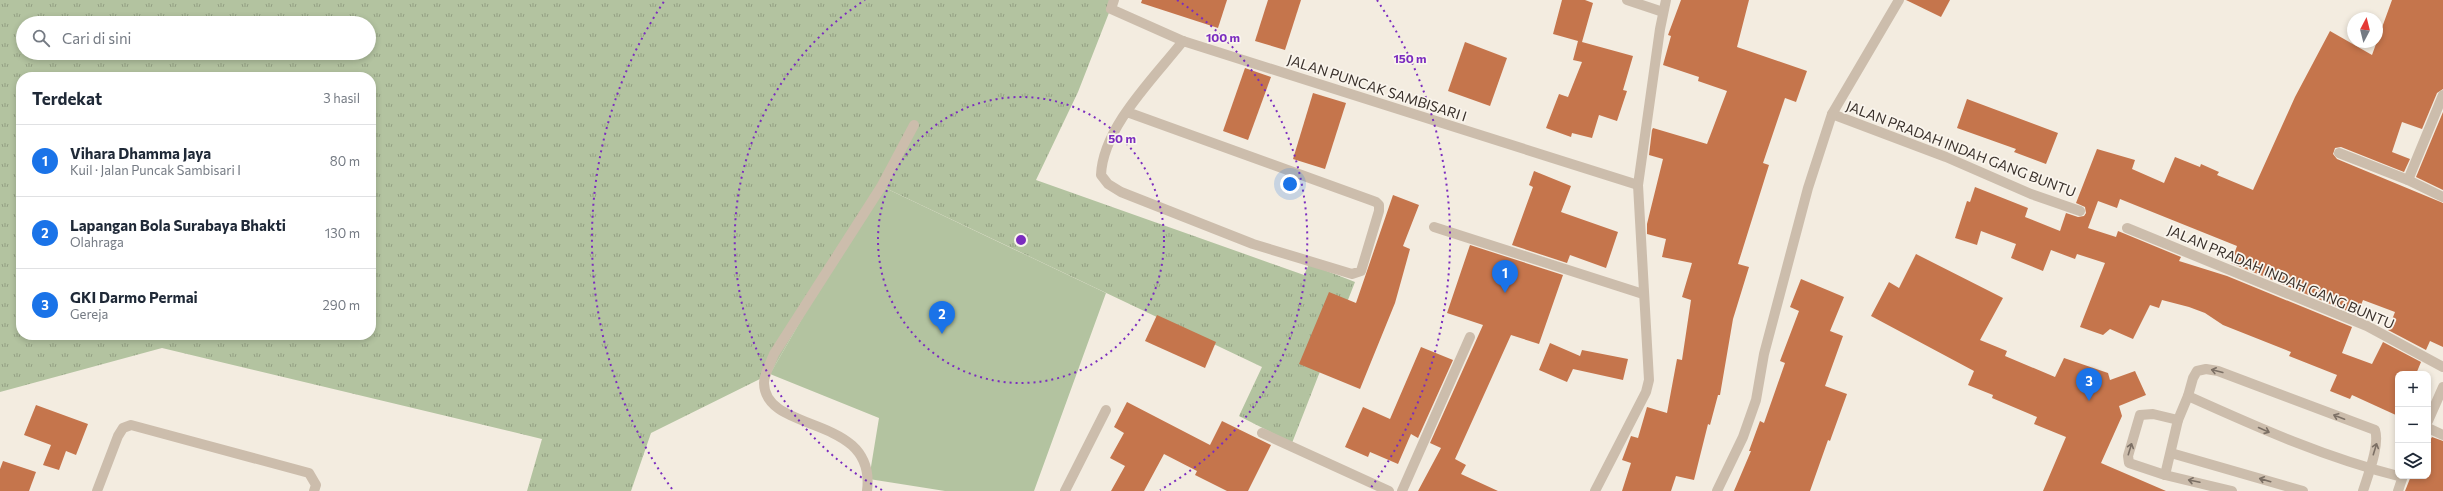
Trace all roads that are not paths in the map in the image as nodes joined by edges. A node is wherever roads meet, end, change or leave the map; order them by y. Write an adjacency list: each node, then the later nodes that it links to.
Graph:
1 (1627, 0): 5 (street)
2 (1666, 0): 5 (street)
3 (1899, 0): 9 (street)
4 (1112, 4): 6 (street, JALAN PUNCAK SAMBISARI I)
5 (1663, 12): 13 (street)
6 (1183, 41): 8 (street); 13 (street, JALAN PUNCAK SAMBISARI I)
7 (2443, 95): 12 (street)
8 (1127, 112): 8 (street)
9 (1832, 114): 15 (street, JALAN PRADAH INDAH GANG BUNTU); 41 (street)
10 (914, 124): 36 (street)
11 (2339, 153): 12 (street)
12 (2408, 180): 14 (street)
13 (1638, 185): 18 (street)
14 (2443, 197)
15 (2080, 211)
16 (1434, 227): 18 (street)
17 (2127, 228): 20 (street, JALAN PRADAH INDAH GANG BUNTU)
18 (1643, 294): 40 (street)
19 (1470, 337): 39 (street)
20 (2443, 367)
21 (2443, 387): 24 (street)
22 (2188, 396): 25 (street); 30 (street, one-way to 30); 30 (street, one-way to 22)
23 (1106, 410): 37 (street)
24 (2431, 414)
25 (2178, 420): 29 (street); 31 (street, one-way to 25)
26 (2431, 429): 28 (street)
27 (1262, 433): 38 (street)
28 (2443, 435)
29 (2172, 454): 31 (street); 43 (street, one-way to 29)
30 (2369, 468): 32 (street); 44 (street)
31 (2165, 475): 42 (street, one-way to 31)
32 (2395, 475)
33 (2402, 479): 45 (street)
34 (97, 491): 35 (street)
35 (314, 491)
36 (867, 491)
37 (1065, 491)
38 (1389, 491)
39 (1402, 491)
40 (1595, 491)
41 (1717, 491)
42 (2232, 491)
43 (2303, 491)
44 (2363, 491)
45 (2398, 491)

